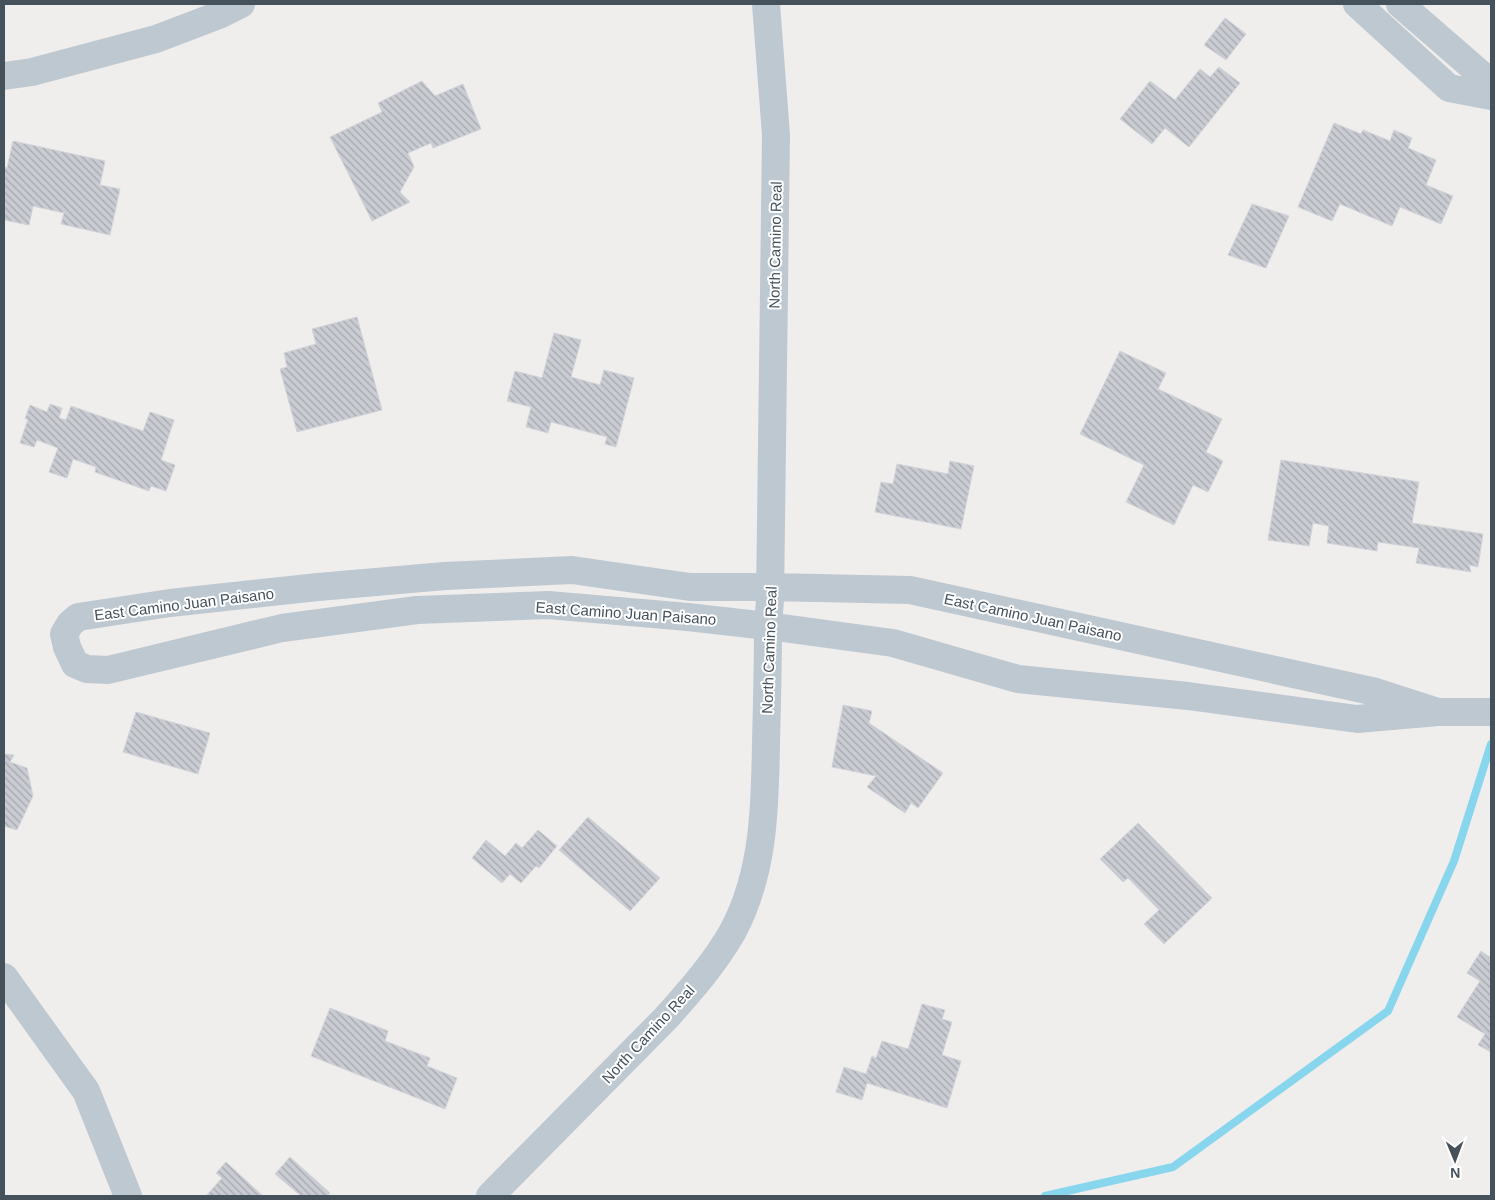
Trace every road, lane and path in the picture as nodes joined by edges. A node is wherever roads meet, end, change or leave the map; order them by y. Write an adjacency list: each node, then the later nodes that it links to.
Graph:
1 (241, 4): 5 (street)
2 (766, 4): 8 (street, North Camino Real)
3 (1357, 4): 7 (street)
4 (1400, 4): 6 (street)
5 (4, 76)
6 (1491, 83)
7 (1491, 96)
8 (770, 587): 9 (street, North Camino Real); 9 (street, East Camino Juan Paisano); 10 (street, East Camino Juan Paisano)
9 (768, 626): 10 (street, East Camino Juan Paisano); 14 (street, North Camino Real)
10 (1438, 712): 11 (street, East Camino Juan Paisano)
11 (1491, 712)
12 (4, 977): 13 (street)
13 (128, 1196)
14 (490, 1196)

